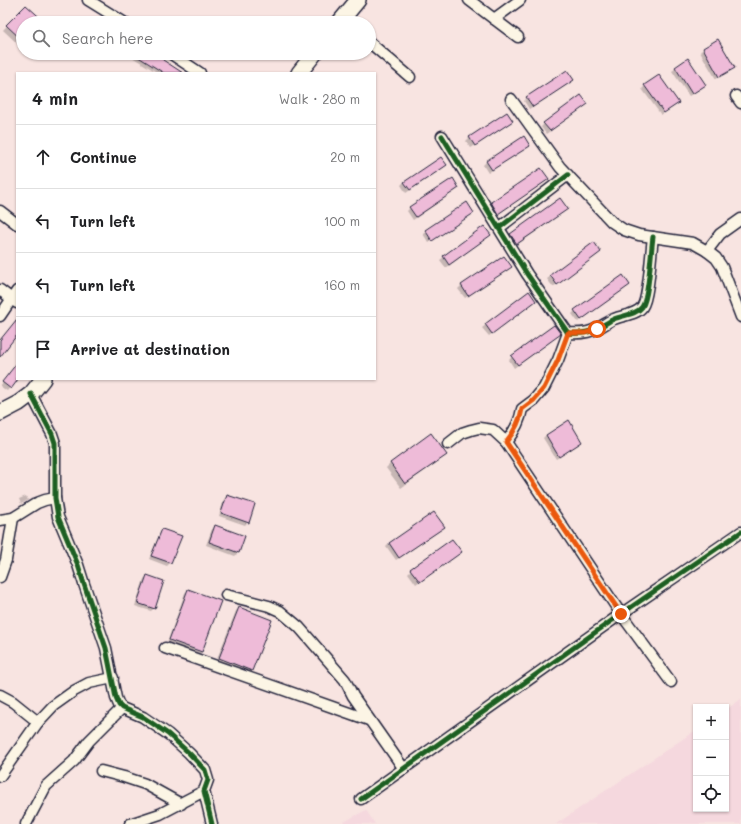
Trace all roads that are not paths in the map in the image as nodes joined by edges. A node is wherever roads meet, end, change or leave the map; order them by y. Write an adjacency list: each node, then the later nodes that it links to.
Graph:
1 (88, 0): 5 (street)
2 (358, 0): 6 (main road)
3 (469, 0): 7 (street)
4 (520, 0): 7 (street)
5 (114, 16)
6 (346, 16)
7 (494, 19): 8 (street)
8 (518, 37)
9 (376, 48): 14 (street)
10 (180, 60): 12 (street)
11 (309, 60): 13 (main road)
12 (198, 72)
13 (300, 72)
14 (410, 77)
15 (511, 99): 16 (street)
16 (568, 175): 20 (street); 21 (street)
17 (0, 211): 19 (street)
18 (741, 219): 22 (street)
19 (16, 223)
20 (497, 225): 20 (street); 27 (street)
21 (653, 237): 22 (street); 27 (street)
22 (707, 251): 26 (street)
23 (0, 290): 24 (street)
24 (15, 298): 25 (street)
25 (0, 316)
26 (741, 317)
27 (568, 333): 31 (street)
28 (42, 380): 29 (main road)
29 (31, 394): 30 (main road); 33 (street)
30 (0, 413)
31 (506, 442): 32 (street); 39 (street)
32 (448, 444)
33 (55, 498): 34 (street); 41 (street)
34 (13, 518): 35 (street); 37 (street)
35 (0, 520)
36 (741, 532): 39 (street)
37 (0, 577)
38 (226, 595): 45 (street)
39 (621, 614): 42 (street); 47 (street)
40 (165, 648): 45 (street)
41 (113, 678): 44 (street); 46 (street)
42 (671, 682)
43 (0, 695): 46 (street)
44 (122, 708): 50 (street); 54 (street)
45 (369, 720): 47 (street)
46 (38, 722): 49 (street)
47 (404, 769): 51 (street)
48 (101, 771): 52 (street)
49 (0, 776)
50 (204, 791): 52 (street); 56 (street)
51 (361, 799)
52 (181, 804): 53 (street)
53 (161, 819): 55 (street)
54 (26, 824)
55 (130, 824)
56 (212, 824)

